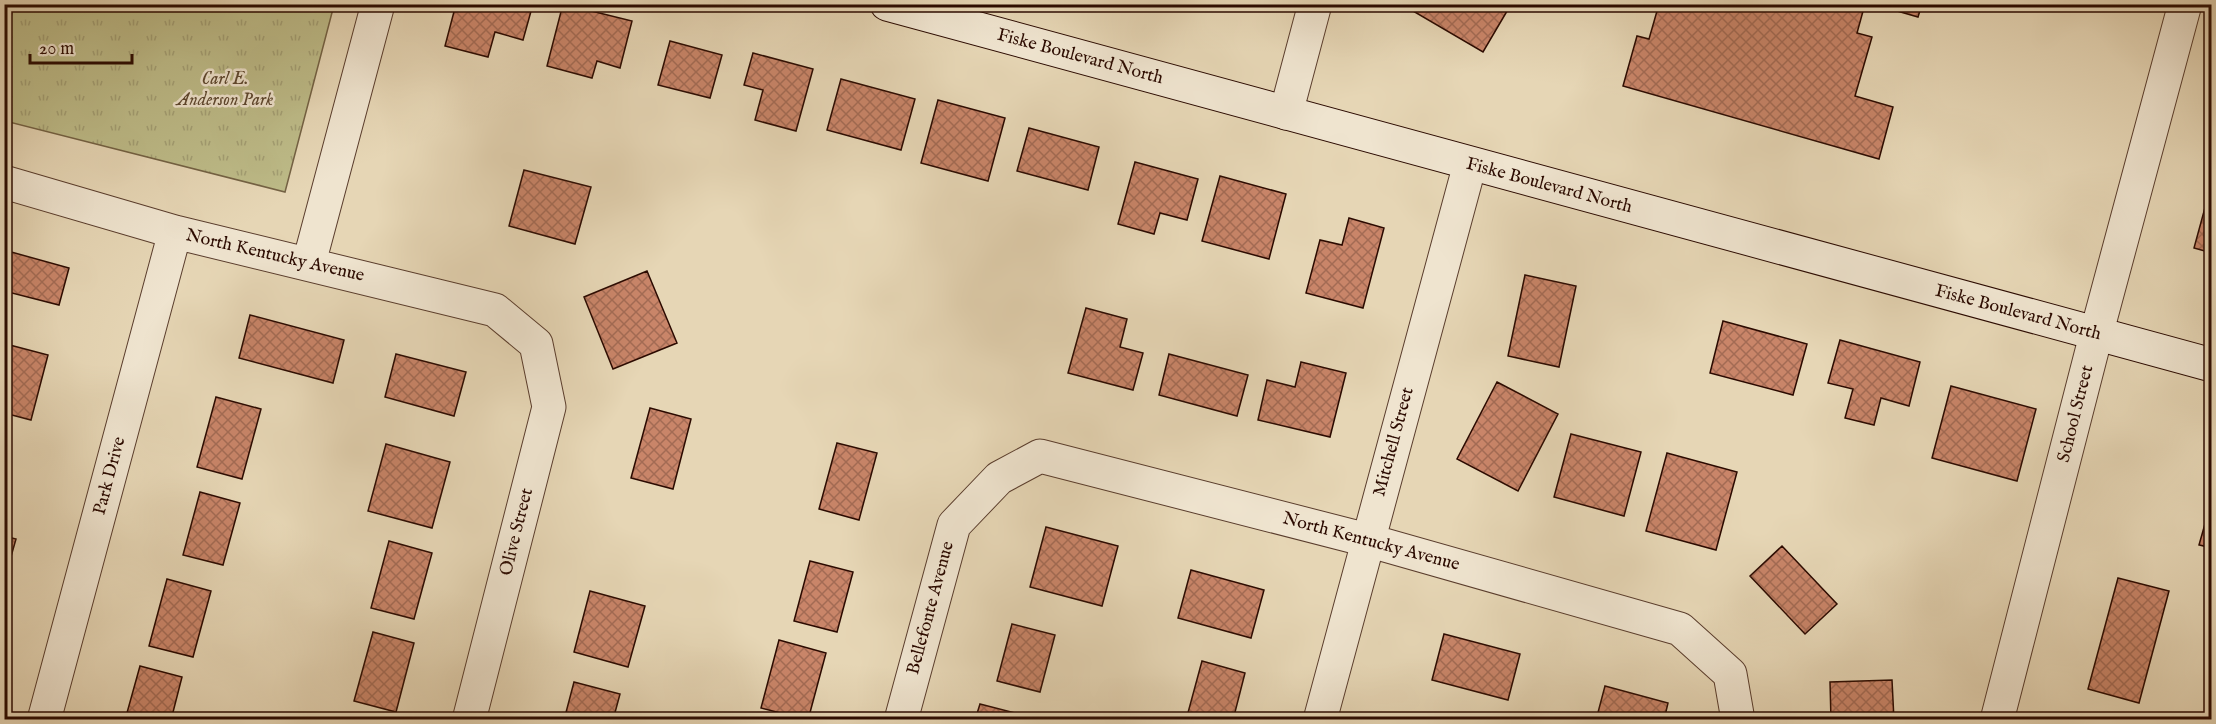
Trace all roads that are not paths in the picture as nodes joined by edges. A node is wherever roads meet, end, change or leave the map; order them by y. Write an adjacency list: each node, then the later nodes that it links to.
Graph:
1 (378, 4): 9 (street)
2 (887, 4): 5 (street, Fiske Boulevard North)
3 (1315, 4): 5 (street)
4 (2185, 4): 10 (street, School Street)
5 (1286, 113): 6 (street, Fiske Boulevard North)
6 (1470, 164): 10 (street, Fiske Boulevard North); 14 (street, Mitchell Street)
7 (4, 182): 8 (street, North Kentucky Avenue)
8 (175, 232): 9 (street, North Kentucky Avenue); 15 (street, Park Drive)
9 (309, 263): 11 (street, North Kentucky Avenue)
10 (2096, 335): 12 (street, Fiske Boulevard North); 20 (street, School Street)
11 (536, 344): 16 (street, Olive Street)
12 (2211, 365)
13 (999, 478): 14 (street, North Kentucky Avenue); 17 (street, Bellefonte Avenue)
14 (1367, 540): 18 (street, Mitchell Street); 19 (street, North Kentucky Avenue)
15 (44, 720)
16 (468, 720)
17 (900, 720)
18 (1320, 720)
19 (1738, 720)
20 (1997, 720)

